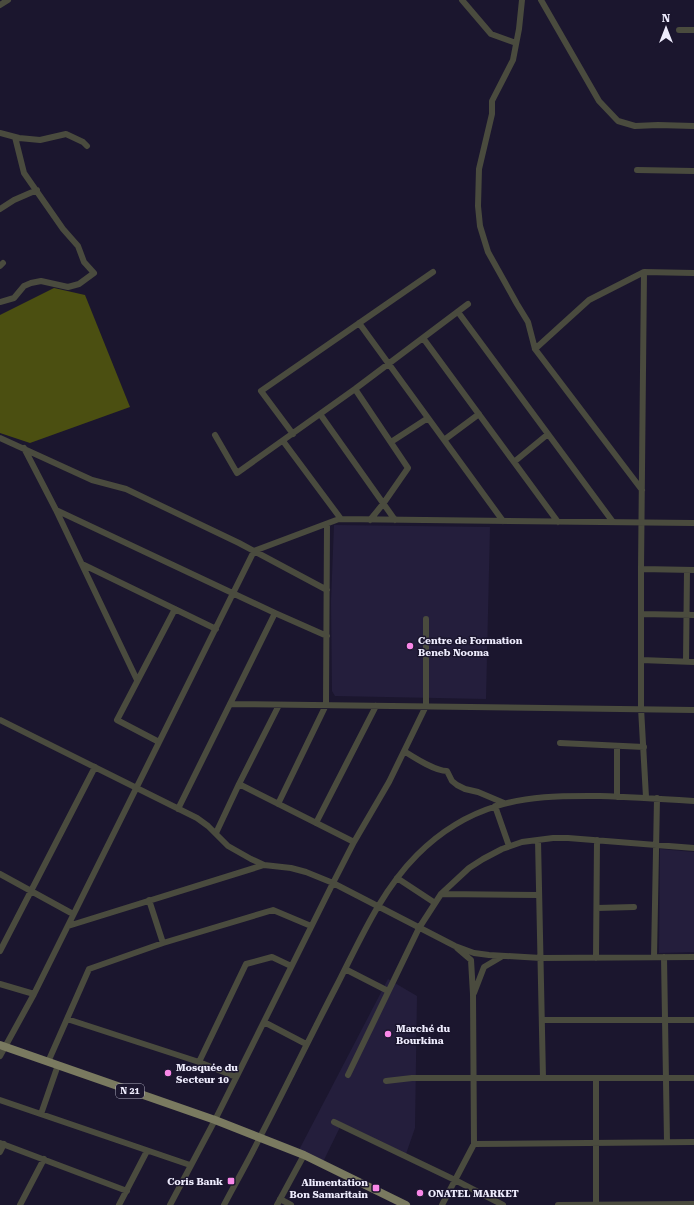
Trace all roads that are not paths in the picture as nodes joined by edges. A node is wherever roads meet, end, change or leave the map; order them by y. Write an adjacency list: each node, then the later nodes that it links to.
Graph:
1 (8, 0): 5 (street)
2 (462, 0): 8 (street)
3 (522, 0): 8 (street)
4 (541, 0): 9 (street)
5 (0, 5)
6 (679, 30): 7 (street)
7 (694, 30)
8 (516, 43): 25 (street)
9 (694, 126)
10 (0, 133): 11 (street)
11 (15, 137): 12 (street); 15 (street)
12 (87, 146)
13 (637, 170): 14 (street)
14 (694, 171)
15 (37, 190): 16 (street); 20 (street)
16 (0, 209)
17 (433, 272): 23 (street)
18 (644, 272): 19 (street); 25 (street); 40 (street)
19 (694, 273)
20 (0, 302)
21 (468, 304): 22 (street)
22 (458, 312): 24 (street); 32 (street)
23 (359, 323): 26 (street); 31 (street)
24 (423, 338): 26 (street); 29 (street)
25 (535, 349): 40 (street)
26 (389, 364): 27 (street); 30 (street)
27 (355, 389): 28 (street); 37 (street)
28 (320, 414): 31 (street); 41 (street)
29 (479, 414): 35 (street); 39 (street)
30 (428, 418): 35 (street); 37 (street)
31 (293, 434): 36 (street)
32 (548, 434): 39 (street); 48 (street)
33 (215, 435): 36 (street)
34 (0, 438): 38 (street)
35 (444, 440): 46 (street)
36 (283, 441): 43 (street)
37 (391, 442): 41 (street)
38 (24, 448): 42 (street); 52 (street)
39 (514, 462): 47 (street)
40 (642, 490): 49 (street)
41 (383, 504): 44 (street); 45 (street)
42 (56, 510): 53 (street); 57 (street)
43 (341, 520): 44 (street); 51 (street)
44 (370, 520): 45 (street)
45 (395, 520): 46 (street)
46 (503, 521): 47 (street)
47 (558, 522): 48 (street)
48 (612, 522): 49 (street)
49 (641, 522): 50 (street); 54 (street)
50 (694, 523)
51 (327, 524): 52 (street); 56 (street)
52 (254, 551): 56 (street); 57 (street)
53 (82, 564): 58 (street); 69 (street)
54 (641, 569): 55 (street); 60 (street)
55 (691, 570): 61 (street)
56 (327, 590): 65 (street)
57 (233, 594): 59 (street); 64 (street)
58 (175, 609): 64 (street); 69 (street)
59 (275, 613): 65 (street); 70 (street)
60 (641, 614): 61 (street); 66 (street)
61 (686, 614): 62 (street); 67 (street)
62 (694, 615)
63 (426, 619): 74 (street)
64 (216, 629): 78 (street)
65 (327, 636): 72 (street)
66 (641, 660): 67 (street); 75 (street)
67 (686, 661): 68 (street)
68 (694, 662)
69 (137, 680): 78 (street)
70 (230, 704): 71 (street); 93 (street)
71 (279, 705): 72 (street); 84 (street)
72 (326, 705): 73 (street); 91 (street)
73 (376, 706): 74 (street); 94 (street)
74 (426, 706): 75 (street); 82 (street)
75 (641, 708): 76 (street); 81 (street)
76 (694, 710)
77 (0, 720): 83 (street)
78 (159, 742): 85 (street)
79 (560, 743): 80 (street)
80 (617, 746): 81 (street); 86 (street)
81 (644, 747): 87 (street)
82 (404, 751): 90 (street); 98 (street)
83 (95, 767): 85 (street); 106 (street)
84 (239, 784): 91 (street); 95 (street)
85 (136, 788): 93 (street); 114 (street)
86 (617, 797): 87 (street); 90 (street)
87 (646, 797): 88 (street)
88 (656, 798): 89 (street); 99 (street)
89 (694, 801)
90 (504, 803): 92 (street)
91 (278, 804): 94 (street)
92 (495, 806): 100 (street); 104 (street)
93 (178, 809): 95 (street)
94 (316, 823): 98 (street)
95 (216, 833): 102 (street)
96 (538, 840): 97 (street); 100 (street); 108 (street)
97 (597, 840): 99 (street); 113 (street)
98 (354, 842): 105 (street)
99 (656, 845): 101 (street); 122 (street)
100 (509, 846): 107 (street)
101 (694, 848)
102 (264, 865): 105 (street); 109 (street)
103 (0, 874): 106 (street)
104 (397, 878): 110 (street); 111 (street)
105 (333, 883): 111 (street); 116 (street)
106 (31, 891): 114 (street); 120 (street)
107 (441, 894): 108 (street); 110 (street)
108 (540, 895): 125 (street)
109 (149, 900): 115 (street); 118 (street)
110 (435, 903): 117 (street)
111 (378, 906): 117 (street); 128 (street)
112 (634, 907): 113 (street)
113 (597, 908): 126 (street)
114 (73, 914): 115 (street)
115 (68, 926): 131 (street)
116 (312, 926): 118 (street); 127 (street)
117 (419, 928): 119 (street); 130 (street)
118 (163, 943): 133 (street)
119 (455, 946): 121 (street); 132 (street)
120 (0, 951)
121 (501, 956): 125 (street); 132 (street)
122 (654, 957): 123 (street); 126 (street)
123 (664, 957): 124 (street); 135 (street)
124 (694, 957)
125 (541, 958): 126 (street); 134 (street)
126 (596, 958)
127 (291, 966): 137 (street); 142 (street)
128 (345, 969): 130 (street); 138 (street)
129 (0, 984): 131 (street)
130 (388, 991): 144 (street)
131 (34, 994): 139 (street)
132 (473, 994): 146 (street)
133 (67, 1019): 141 (street); 142 (street)
134 (542, 1020): 135 (street); 147 (street)
135 (665, 1020): 136 (street); 149 (street)
136 (694, 1020)
137 (264, 1022): 138 (street); 145 (street)
138 (306, 1044): 156 (street)
139 (2, 1046): 140 (street); 141 (main road, N 21)
140 (0, 1056)
141 (48, 1062): 143 (main road, N 21)
142 (200, 1062): 145 (street)
143 (58, 1065): 153 (street); 154 (main road, N 21)
144 (348, 1075)
145 (236, 1077): 154 (street)
146 (473, 1078): 147 (street); 151 (street); 161 (street)
147 (543, 1078): 148 (street)
148 (596, 1078): 149 (street); 160 (street)
149 (666, 1078): 150 (street); 157 (street)
150 (694, 1078)
151 (386, 1081)
152 (0, 1100): 153 (street)
153 (41, 1114): 162 (street)
154 (215, 1120): 156 (main road, N 21); 166 (street)
155 (334, 1122): 167 (street)
156 (260, 1138): 164 (main road, N 21); 174 (street)
157 (667, 1142): 158 (street); 160 (street)
158 (694, 1142)
159 (2, 1143): 163 (street); 165 (street)
160 (596, 1143): 161 (street); 180 (street)
161 (474, 1144): 167 (street)
162 (147, 1151): 166 (street); 168 (street)
163 (0, 1152)
164 (304, 1155): 169 (street); 176 (main road, N 21)
165 (44, 1159): 168 (street); 171 (street)
166 (190, 1166): 173 (street)
167 (455, 1180): 177 (street); 178 (street)
168 (126, 1191): 172 (street)
169 (278, 1202): 175 (street)
170 (694, 1204): 181 (street)
171 (20, 1205)
172 (119, 1205)
173 (170, 1205)
174 (224, 1205)
175 (291, 1205)
176 (406, 1205)
177 (442, 1205)
178 (503, 1205)
179 (558, 1205): 180 (street)
180 (596, 1205): 181 (street)
181 (655, 1205)

